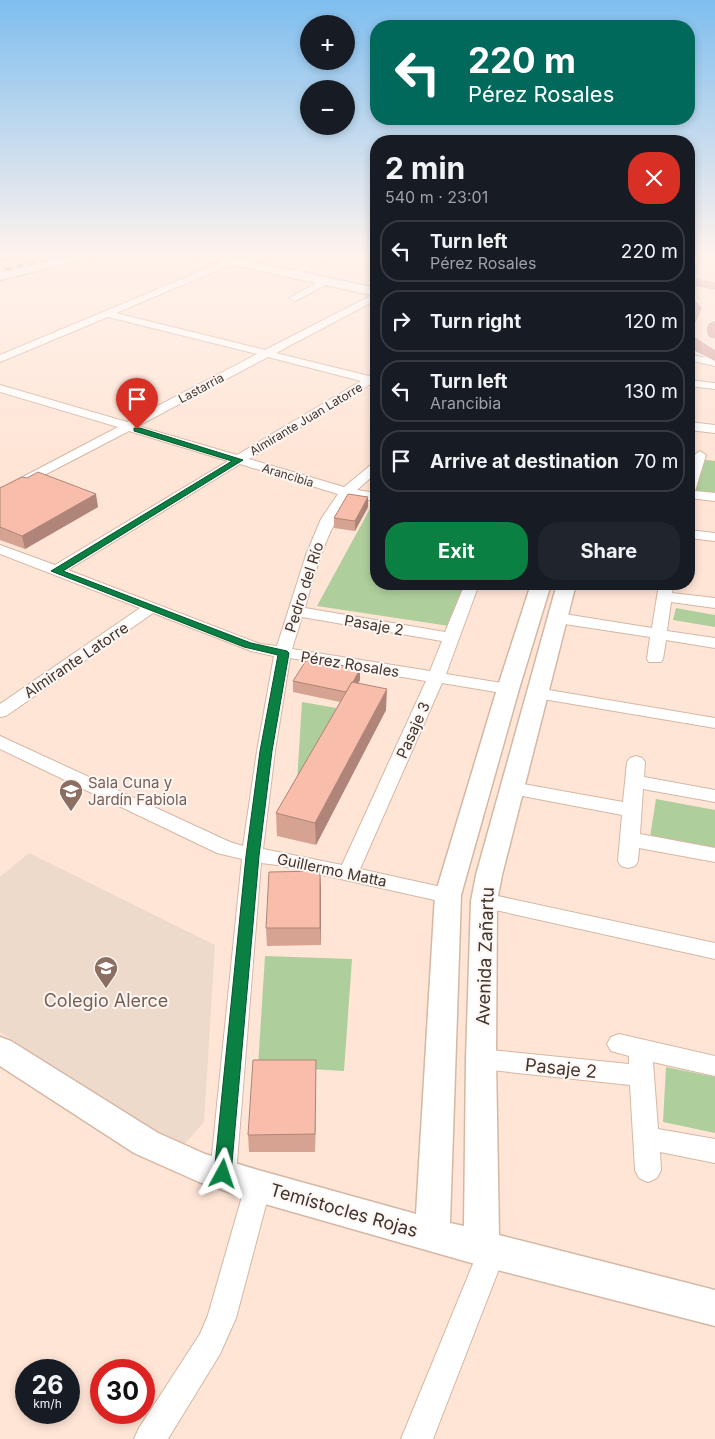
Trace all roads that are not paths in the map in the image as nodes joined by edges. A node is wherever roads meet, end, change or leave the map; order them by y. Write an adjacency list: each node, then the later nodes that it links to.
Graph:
1 (92, 320): 10 (street)
2 (131, 320): 7 (street)
3 (330, 320): 7 (street, Lastarria)
4 (715, 326): 5 (main road)
5 (715, 334)
6 (695, 344): 8 (main road)
7 (266, 354): 12 (street); 17 (street, Lastarria)
8 (715, 356)
9 (695, 358): 11 (street)
10 (0, 359)
11 (715, 363)
12 (370, 378)
13 (370, 381): 20 (street, Almirante Juan Latorre)
14 (695, 384): 15 (street)
15 (715, 386)
16 (0, 388): 17 (street, Arancibia)
17 (128, 427): 20 (street, Arancibia); 26 (street, Lastarria)
18 (695, 427): 19 (street)
19 (715, 429)
20 (238, 460): 25 (street, Arancibia); 32 (street, Almirante Juan Latorre)
21 (715, 461): 22 (street)
22 (695, 470)
23 (370, 472): 25 (street, Pedro del Río)
24 (695, 491): 28 (street)
25 (346, 492): 27 (street, Arancibia); 39 (street, Pedro del Río)
26 (0, 494)
27 (370, 496)
28 (715, 497)
29 (695, 535): 30 (street)
30 (715, 537)
31 (0, 549): 32 (street, Pérez Rosales)
32 (56, 571): 38 (street, Pérez Rosales)
33 (470, 590): 42 (street, Pasaje 3)
34 (540, 590): 47 (street)
35 (565, 590): 40 (street, Avenida Zañartu)
36 (665, 590): 37 (street); 41 (street)
37 (715, 603)
38 (151, 608): 44 (street, Pérez Rosales); 49 (street, Almirante Latorre)
39 (297, 611): 42 (street, Pasaje 2); 44 (street, Pedro del Río)
40 (558, 618): 41 (street); 48 (street, Avenida Zañartu)
41 (658, 634): 43 (street); 45 (street)
42 (451, 638): 46 (street, Pasaje 3)
43 (715, 643)
44 (283, 653): 46 (street, Pérez Rosales); 57 (street, Pedro del Río)
45 (655, 659)
46 (436, 678): 47 (street, Pérez Rosales); 59 (street, Pasaje 3)
47 (508, 689): 60 (street)
48 (537, 694): 50 (street); 52 (street, Avenida Zañartu)
49 (0, 712)
50 (715, 723)
51 (0, 742): 57 (street, Guillermo Matta)
52 (512, 788): 54 (street); 61 (street, Avenida Zañartu)
53 (715, 796): 54 (street)
54 (632, 810): 55 (street)
55 (630, 840): 56 (street); 58 (street)
56 (715, 855)
57 (252, 856): 59 (street, Guillermo Matta); 70 (street, Pedro del Río)
58 (628, 861)
59 (348, 873): 60 (street, Guillermo Matta)
60 (448, 895): 72 (street)
61 (484, 901): 62 (street); 64 (street, Avenida Zañartu)
62 (715, 951)
63 (0, 1050): 70 (street, Temístocles Rojas)
64 (481, 1060): 66 (street, Pasaje 2); 73 (street, Avenida Zañartu)
65 (715, 1066): 66 (street)
66 (642, 1076): 67 (street)
67 (646, 1138): 68 (street); 69 (street)
68 (715, 1151)
69 (648, 1170)
70 (223, 1174): 71 (street, Temístocles Rojas)
71 (258, 1186): 72 (street, Temístocles Rojas); 75 (street)
72 (432, 1235): 73 (street, Temístocles Rojas)
73 (487, 1250): 74 (street, Temístocles Rojas); 76 (street)
74 (715, 1308)
75 (150, 1439)
76 (417, 1439)

